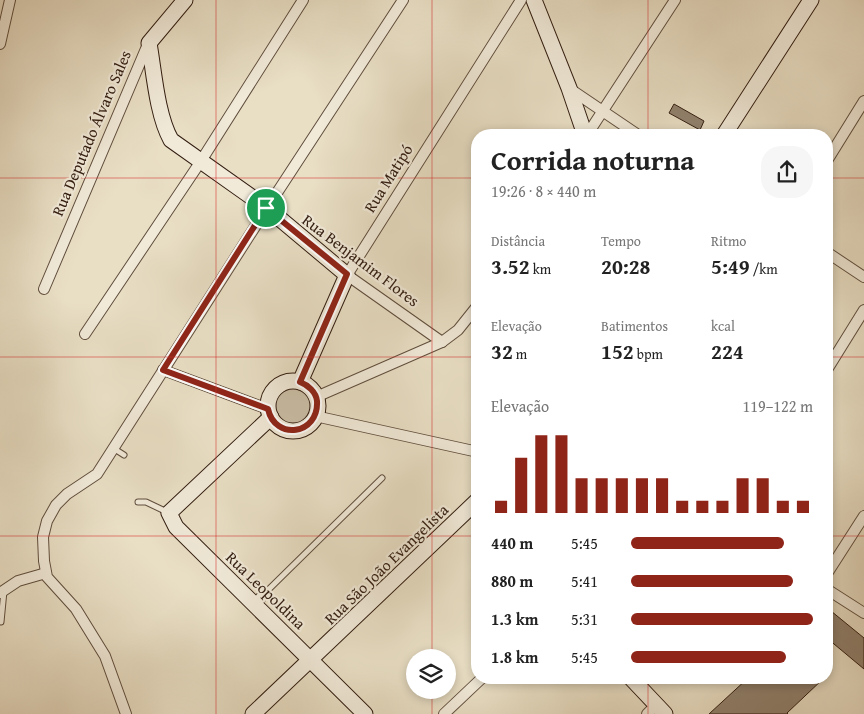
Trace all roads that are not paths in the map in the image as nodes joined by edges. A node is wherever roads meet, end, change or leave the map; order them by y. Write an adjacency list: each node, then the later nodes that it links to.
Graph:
1 (10, 0): 10 (street)
2 (185, 0): 9 (street, Rua Deputado Álvaro Sales)
3 (303, 0): 19 (street)
4 (403, 0): 20 (street)
5 (521, 0): 22 (street, Rua Matipó)
6 (534, 0): 11 (street)
7 (675, 0): 13 (street)
8 (811, 0): 17 (street)
9 (149, 42): 19 (street, Rua Benjamim Flores); 24 (street, Rua Deputado Álvaro Sales)
10 (0, 44)
11 (569, 88): 13 (street); 14 (street)
12 (864, 101): 18 (street)
13 (603, 113): 15 (street); 16 (street)
14 (584, 129)
15 (591, 129)
16 (628, 129)
17 (728, 129)
18 (833, 151)
19 (201, 161): 20 (street, Rua Benjamim Flores); 27 (street)
20 (266, 208): 22 (street, Rua Benjamim Flores); 30 (street)
21 (833, 256): 23 (street)
22 (347, 274): 28 (street, Rua Benjamim Flores); 31 (street, Rua Matipó)
23 (864, 277)
24 (44, 290)
25 (864, 310): 29 (street)
26 (471, 314): 28 (street)
27 (85, 334)
28 (442, 342): 32 (street)
29 (833, 360)
30 (163, 370): 33 (street); 35 (street)
31 (300, 382): 32 (street); 33 (street)
32 (316, 397): 34 (street)
33 (269, 413): 34 (street); 41 (street)
34 (315, 416): 36 (street)
35 (113, 448): 37 (lane); 44 (street)
36 (471, 450)
37 (124, 455)
38 (382, 478): 47 (lane)
39 (138, 502): 41 (lane)
40 (471, 512): 50 (street, Rua São João Evangelista)
41 (169, 513): 47 (street, Rua Leopoldina)
42 (864, 516): 43 (street)
43 (833, 564)
44 (46, 573): 45 (street); 54 (street)
45 (1, 591): 49 (lane)
46 (833, 593): 48 (street)
47 (260, 599): 50 (street, Rua Leopoldina)
48 (864, 613)
49 (1, 622)
50 (311, 660): 55 (street, Rua São João Evangelista); 56 (street, Rua Leopoldina)
51 (476, 684): 57 (street)
52 (636, 684): 53 (street)
53 (656, 711)
54 (126, 714)
55 (253, 714)
56 (366, 714)
57 (444, 714)

